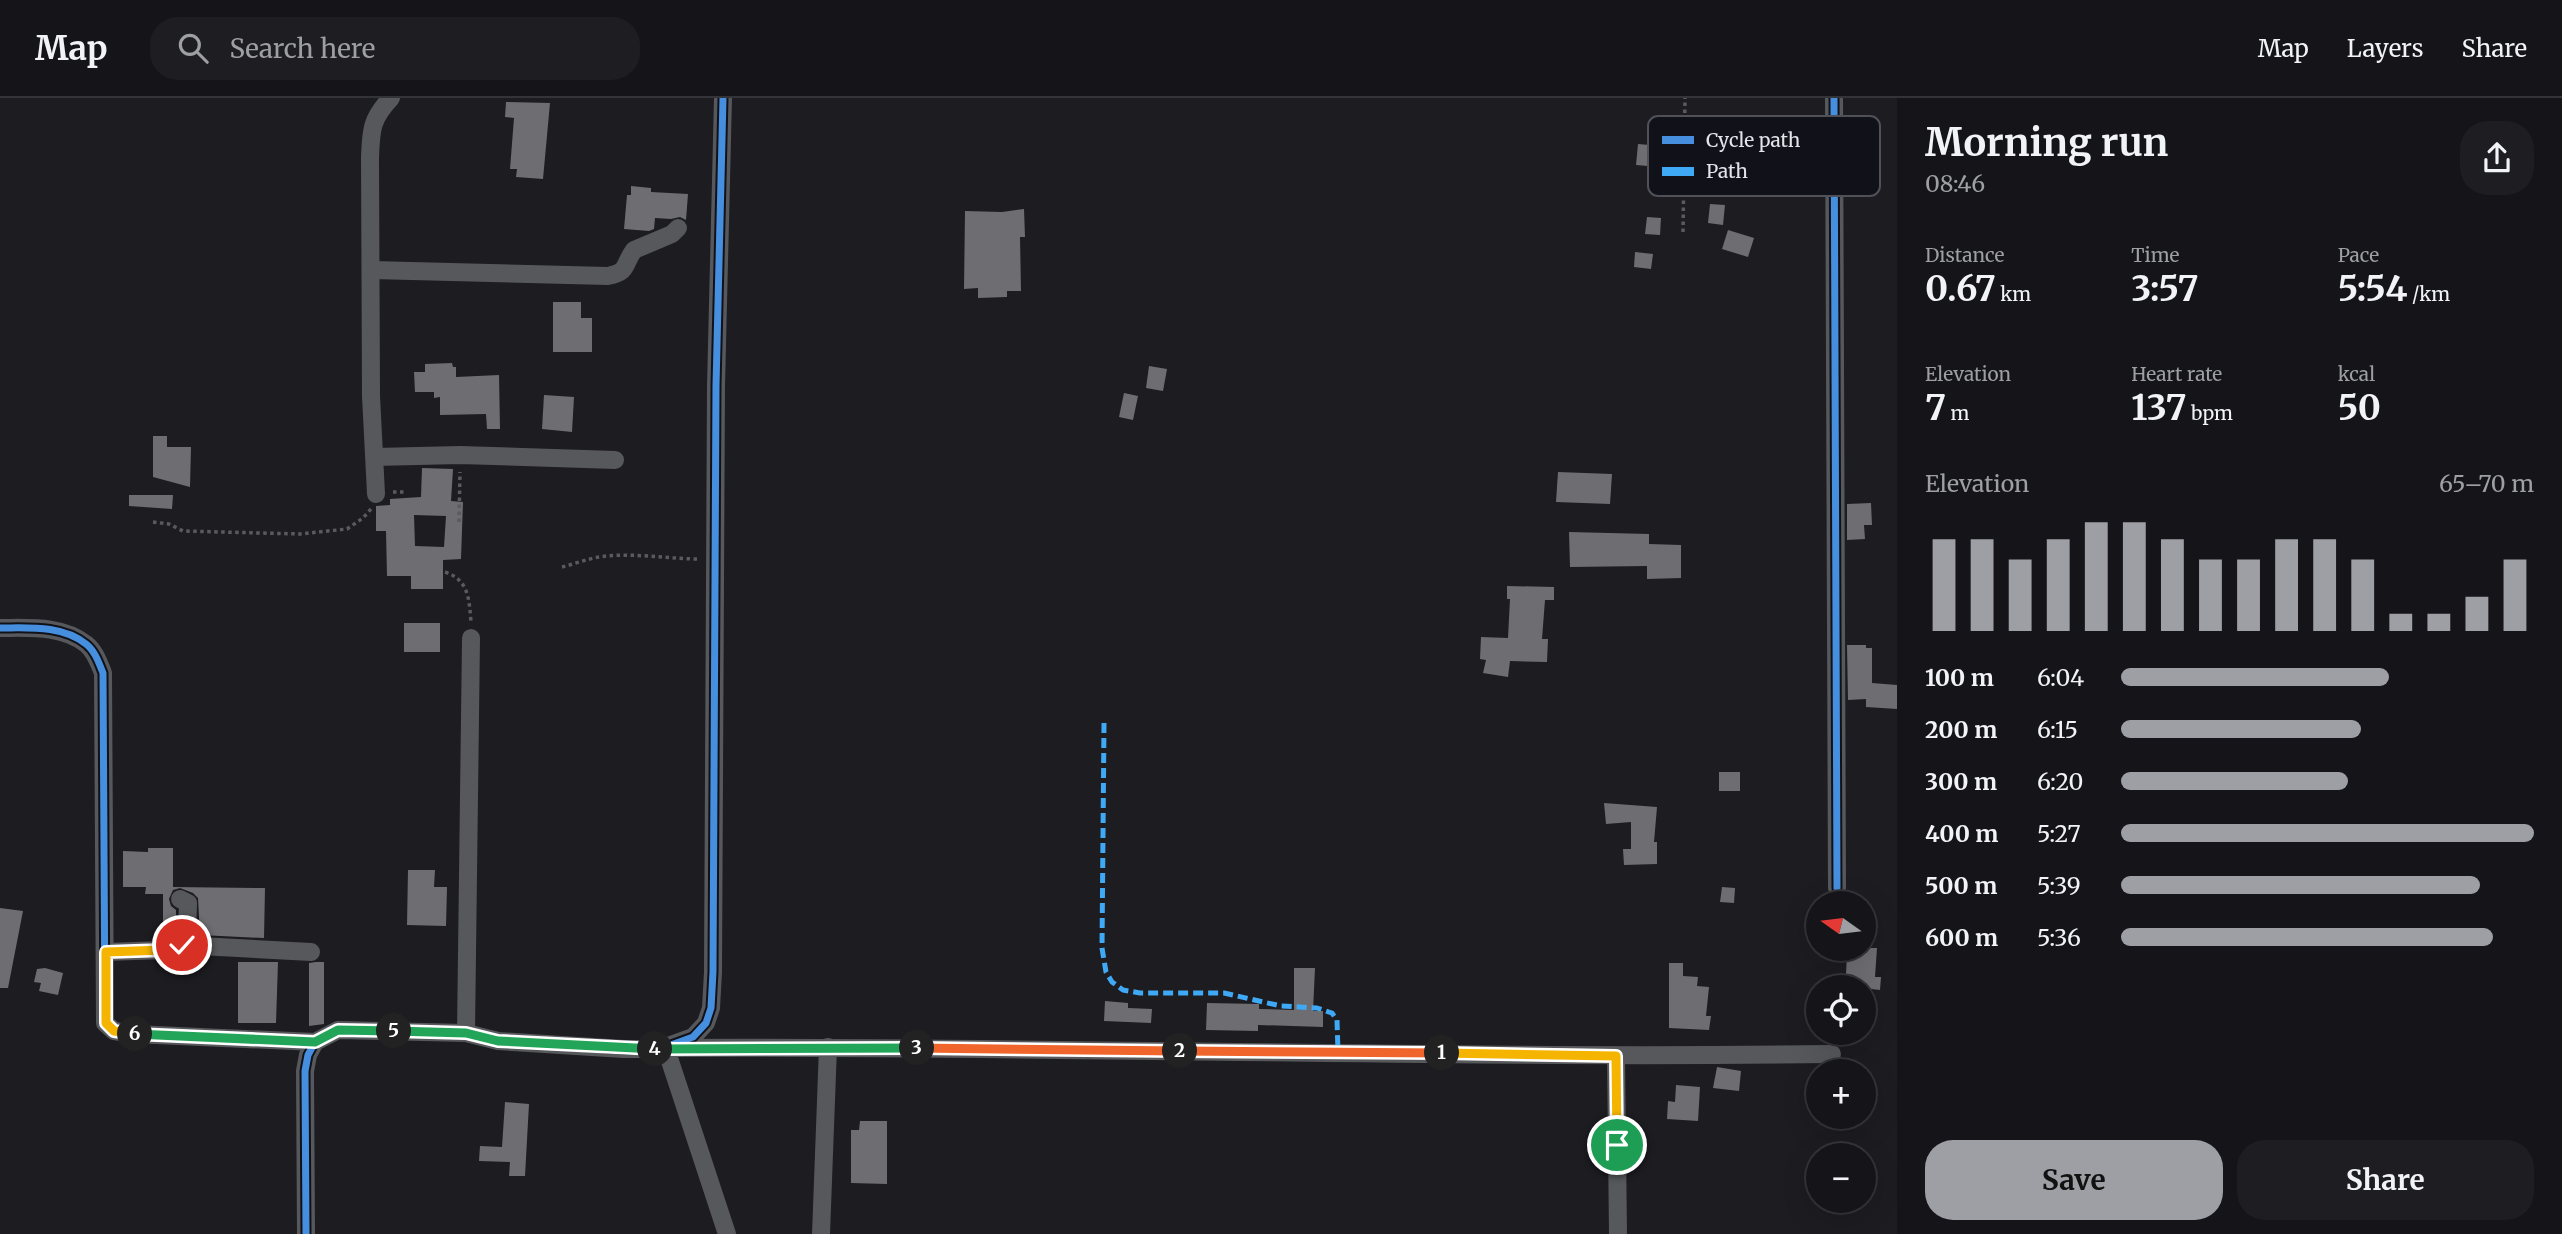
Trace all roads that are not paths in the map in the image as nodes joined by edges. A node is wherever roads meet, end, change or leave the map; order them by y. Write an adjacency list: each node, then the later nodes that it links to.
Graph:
1 (391, 98): 7 (street)
2 (723, 98): 21 (street)
3 (1834, 98): 4 (street)
4 (1834, 116)
5 (1834, 196): 13 (street)
6 (678, 228): 7 (street)
7 (372, 270): 8 (street)
8 (374, 457): 9 (street); 10 (street)
9 (615, 460)
10 (376, 494)
11 (0, 628): 16 (street)
12 (471, 638): 18 (street)
13 (1836, 888)
14 (180, 899): 15 (street)
15 (182, 945): 16 (street); 17 (street)
16 (106, 952): 19 (street)
17 (312, 952)
18 (466, 1033): 19 (street); 21 (street)
19 (315, 1042): 24 (street)
20 (828, 1047): 21 (street); 23 (street); 26 (street)
21 (660, 1049): 25 (street)
22 (1832, 1054): 23 (street)
23 (1616, 1056): 27 (street)
24 (306, 1234)
25 (727, 1234)
26 (821, 1234)
27 (1618, 1234)

